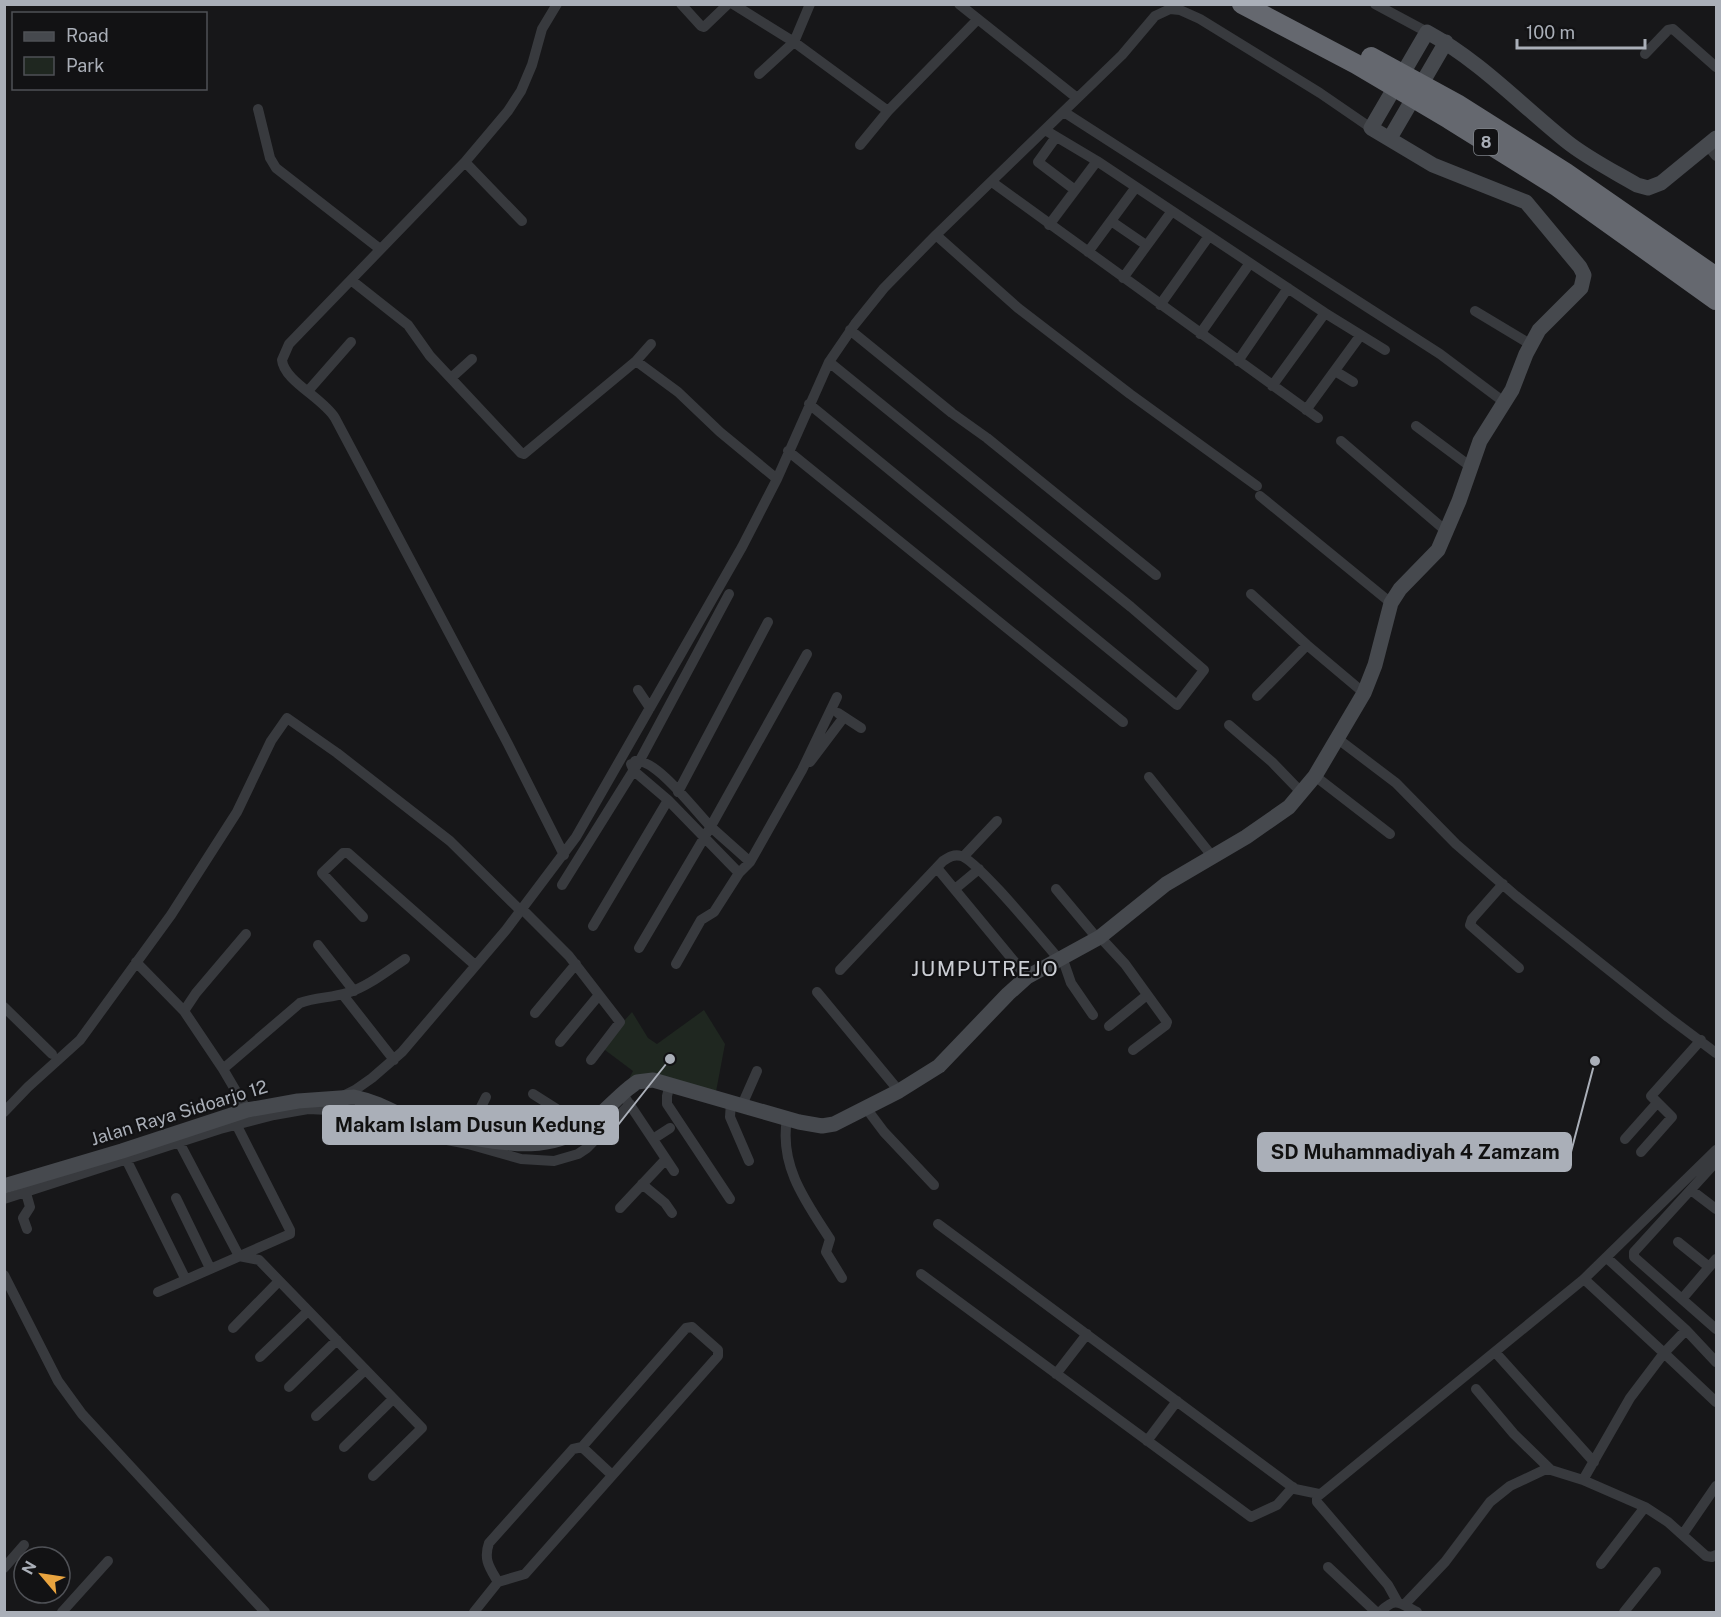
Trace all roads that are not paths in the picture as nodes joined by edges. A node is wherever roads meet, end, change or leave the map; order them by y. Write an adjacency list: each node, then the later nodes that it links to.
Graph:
1 (557, 4): 28 (street)
2 (681, 4): 3 (street)
3 (730, 4): 12 (street)
4 (797, 4): 9 (street)
5 (959, 4): 10 (street)
6 (1242, 4): 46 (highway, 8)
7 (1270, 4): 43 (highway, 8)
8 (1375, 4): 11 (street)
9 (809, 8): 12 (street)
10 (978, 19): 17 (street); 19 (street)
11 (1427, 32): 13 (main road); 21 (main road)
12 (794, 42): 16 (street); 19 (street)
13 (1446, 42): 24 (main road); 26 (main road)
14 (1645, 54): 15 (street)
15 (1716, 67)
16 (759, 74)
17 (1077, 98): 20 (street); 21 (street)
18 (258, 109): 39 (street)
19 (888, 111): 25 (street)
20 (1064, 112): 22 (street); 66 (street)
21 (1371, 128): 24 (main road, Jalan Raya Sidoarjo 12)
22 (1045, 130): 23 (street); 29 (street)
23 (1056, 137): 27 (street); 31 (street)
24 (1390, 138): 55 (main road, Jalan Raya Sidoarjo 12)
25 (860, 144)
26 (1714, 147)
27 (1097, 161): 30 (street); 31 (street)
28 (465, 162): 33 (street); 39 (street)
29 (992, 182): 35 (street); 36 (street)
30 (1136, 187): 32 (street); 34 (street)
31 (1075, 190): 35 (street)
32 (1172, 211): 37 (street); 38 (street)
33 (522, 221)
34 (1111, 221): 38 (street); 40 (street)
35 (1049, 225): 40 (street)
36 (936, 235): 50 (street); 79 (street)
37 (1209, 236): 41 (street); 47 (street)
38 (1146, 245): 42 (street)
39 (380, 249): 44 (street)
40 (1088, 252): 42 (street)
41 (1250, 263): 45 (street); 51 (street)
42 (1123, 278): 47 (street)
43 (1716, 278)
44 (351, 280): 62 (street); 65 (street)
45 (1288, 288): 49 (street); 59 (street)
46 (1716, 300)
47 (1160, 305): 51 (street)
48 (1475, 312): 55 (street)
49 (1325, 313): 52 (street); 64 (street)
50 (850, 330): 60 (street); 76 (street)
51 (1200, 334): 59 (street)
52 (1360, 336): 56 (street); 61 (street)
53 (351, 342): 65 (street)
54 (651, 344): 58 (street)
55 (1530, 344): 66 (main road, Jalan Raya Sidoarjo 12)
56 (1385, 350)
57 (472, 359): 62 (street)
58 (636, 361): 62 (street); 74 (street)
59 (1238, 361): 64 (street)
60 (829, 362): 67 (street); 67 (street)
61 (1335, 371): 63 (street); 68 (street)
62 (451, 378)
63 (1353, 382)
64 (1272, 386): 68 (street)
65 (308, 391): 105 (street)
66 (1504, 402): 73 (main road, Jalan Raya Sidoarjo 12)
67 (809, 404): 72 (street)
68 (1306, 410): 69 (street)
69 (1318, 418)
70 (1416, 426): 73 (street)
71 (1341, 441): 75 (street)
72 (789, 451): 74 (street); 90 (street)
73 (1471, 467): 75 (main road, Jalan Raya Sidoarjo 12)
74 (777, 479): 87 (street)
75 (1446, 531): 79 (main road, Jalan Raya Sidoarjo 12)
76 (1156, 575)
77 (729, 594): 94 (street)
78 (1251, 594): 81 (street)
79 (1391, 603): 84 (main road, Jalan Raya Sidoarjo 12)
80 (768, 622): 98 (street)
81 (1307, 645): 84 (street); 85 (street)
82 (807, 654): 102 (street)
83 (638, 690): 87 (street)
84 (1364, 693): 93 (main road, Jalan Raya Sidoarjo 12)
85 (1257, 696)
86 (837, 697): 88 (street)
87 (650, 708): 94 (street)
88 (831, 709): 89 (street); 95 (street)
89 (844, 717): 92 (street); 95 (street)
90 (1123, 722)
91 (1229, 725): 99 (street)
92 (861, 728)
93 (1344, 743): 96 (main road, Jalan Raya Sidoarjo 12); 112 (street)
94 (631, 763): 98 (street); 100 (street); 105 (street); 113 (street)
95 (802, 770): 108 (street)
96 (1315, 776): 99 (main road, Jalan Raya Sidoarjo 12); 103 (street)
97 (1149, 777): 107 (street)
98 (678, 792): 102 (street)
99 (1301, 792): 107 (main road, Jalan Raya Sidoarjo 12)
100 (668, 800): 104 (street); 118 (street)
101 (998, 821): 106 (street)
102 (711, 826): 104 (street); 108 (street)
103 (1390, 834)
104 (703, 837): 111 (street); 122 (street)
105 (564, 855): 116 (street)
106 (964, 856): 109 (street); 110 (street)
107 (1212, 856): 120 (main road, Jalan Raya Sidoarjo 12)
108 (750, 862): 111 (street)
109 (937, 868): 114 (street); 130 (street)
110 (979, 869): 114 (street); 124 (street)
111 (739, 873): 127 (street)
112 (1503, 884): 129 (street); 141 (street)
113 (562, 885)
114 (955, 889): 131 (street)
115 (1056, 889): 120 (street)
116 (522, 910): 125 (street); 126 (street); 128 (street)
117 (363, 917): 128 (street)
118 (593, 926)
119 (246, 934): 137 (street)
120 (1103, 940): 124 (main road, Jalan Raya Sidoarjo 12); 135 (street)
121 (318, 945): 133 (street)
122 (639, 948)
123 (405, 959): 133 (street)
124 (1062, 960): 131 (main road, Jalan Raya Sidoarjo 12); 139 (street)
125 (136, 962): 137 (street); 159 (street)
126 (576, 964): 134 (street); 138 (street)
127 (676, 964)
128 (475, 965): 147 (street)
129 (1519, 968)
130 (840, 970)
131 (1027, 977): 151 (main road, Jalan Raya Sidoarjo 12)
132 (818, 992): 151 (street)
133 (348, 993): 147 (street); 148 (street)
134 (599, 995): 142 (street); 146 (street)
135 (1147, 995): 140 (street); 143 (street)
136 (4, 1007): 145 (street)
137 (184, 1011): 148 (street)
138 (535, 1013)
139 (1093, 1015)
140 (1109, 1026)
141 (1701, 1040): 144 (street); 156 (street)
142 (560, 1042)
143 (1133, 1050)
144 (1716, 1053)
145 (52, 1054)
146 (591, 1059)
147 (394, 1060): 153 (street)
148 (224, 1069): 158 (street)
149 (757, 1071): 157 (street)
150 (669, 1088): 155 (main road, Jalan Raya Sidoarjo 12); 157 (main road, Jalan Raya Sidoarjo 12); 182 (street)
151 (899, 1091): 160 (main road, Jalan Raya Sidoarjo 12)
152 (533, 1094): 164 (street)
153 (340, 1097): 158 (main road, Jalan Raya Sidoarjo 12); 162 (main road, Jalan Raya Sidoarjo 12)
154 (486, 1097): 166 (street)
155 (627, 1099): 162 (street); 164 (main road, Jalan Raya Sidoarjo 12); 167 (street)
156 (1657, 1103): 156 (street)
157 (733, 1107): 163 (main road, Jalan Raya Sidoarjo 12); 172 (street)
158 (248, 1110): 161 (main road, Jalan Raya Sidoarjo 12)
159 (4, 1112)
160 (869, 1112): 163 (main road, Jalan Raya Sidoarjo 12); 176 (street)
161 (234, 1120): 162 (street); 168 (street); 170 (main road, Jalan Raya Sidoarjo 12); 189 (street)
162 (400, 1120): 166 (main road, Jalan Raya Sidoarjo 12)
163 (787, 1124): 196 (street)
164 (585, 1127): 166 (main road, Jalan Raya Sidoarjo 12)
165 (670, 1128): 167 (street)
166 (466, 1137)
167 (653, 1138): 171 (street)
168 (179, 1142): 170 (street); 189 (street)
169 (1716, 1150): 190 (street)
170 (124, 1156): 178 (main road, Jalan Raya Sidoarjo 12); 195 (street)
171 (666, 1159): 174 (street); 175 (street)
172 (749, 1161)
173 (1716, 1162): 179 (street)
174 (674, 1171)
175 (642, 1184): 183 (street); 185 (street)
176 (934, 1185)
177 (4, 1186): 178 (main road, Jalan Raya Sidoarjo 12)
178 (25, 1187): 181 (street); 187 (street)
179 (1691, 1190): 184 (street); 200 (street)
180 (176, 1198): 192 (street)
181 (4, 1199)
182 (730, 1199)
183 (620, 1208)
184 (1716, 1209)
185 (672, 1213)
186 (938, 1224): 205 (street)
187 (27, 1229)
188 (1678, 1242): 191 (street)
189 (239, 1256): 192 (street); 197 (street)
190 (1607, 1258): 198 (street); 204 (street)
191 (1713, 1263): 200 (street)
192 (210, 1268): 195 (street)
193 (921, 1274): 212 (street)
194 (4, 1275): 240 (street)
195 (185, 1278): 199 (street)
196 (842, 1278)
197 (279, 1281): 201 (street); 202 (street)
198 (1588, 1283): 207 (street); 209 (street)
199 (158, 1292)
200 (1682, 1299): 203 (street)
201 (308, 1311): 206 (street); 208 (street)
202 (233, 1328)
203 (1716, 1329)
204 (1686, 1330): 209 (street); 210 (street)
205 (1087, 1334): 212 (street); 216 (street)
206 (337, 1340): 211 (street); 213 (street)
207 (1495, 1352): 222 (street); 229 (street)
208 (260, 1357)
209 (1661, 1358): 217 (street); 222 (street)
210 (1716, 1362)
211 (365, 1370): 215 (street); 218 (street)
212 (1056, 1374): 219 (street)
213 (289, 1387)
214 (1476, 1389): 223 (street)
215 (393, 1399): 220 (street); 225 (street)
216 (1177, 1401): 219 (street); 228 (street)
217 (1716, 1402)
218 (316, 1416)
219 (1147, 1441): 228 (street)
220 (344, 1447)
221 (582, 1447): 224 (street); 224 (street); 237 (street)
222 (1594, 1462): 226 (street)
223 (1551, 1470): 226 (street); 238 (street)
224 (612, 1475): 237 (street)
225 (373, 1476)
226 (1583, 1480): 230 (street)
227 (1716, 1486): 231 (street)
228 (1293, 1487): 229 (street)
229 (1319, 1494): 238 (street)
230 (1644, 1507): 231 (street); 234 (street)
231 (1683, 1534): 232 (street)
232 (1716, 1556)
233 (108, 1561): 239 (street)
234 (1601, 1564)
235 (1328, 1567): 242 (street)
236 (1656, 1572): 244 (street)
237 (498, 1582): 241 (street)
238 (1400, 1603): 242 (street); 243 (street)
239 (62, 1612)
240 (265, 1612)
241 (474, 1612)
242 (1378, 1612)
243 (1417, 1612)
244 (1624, 1612)

